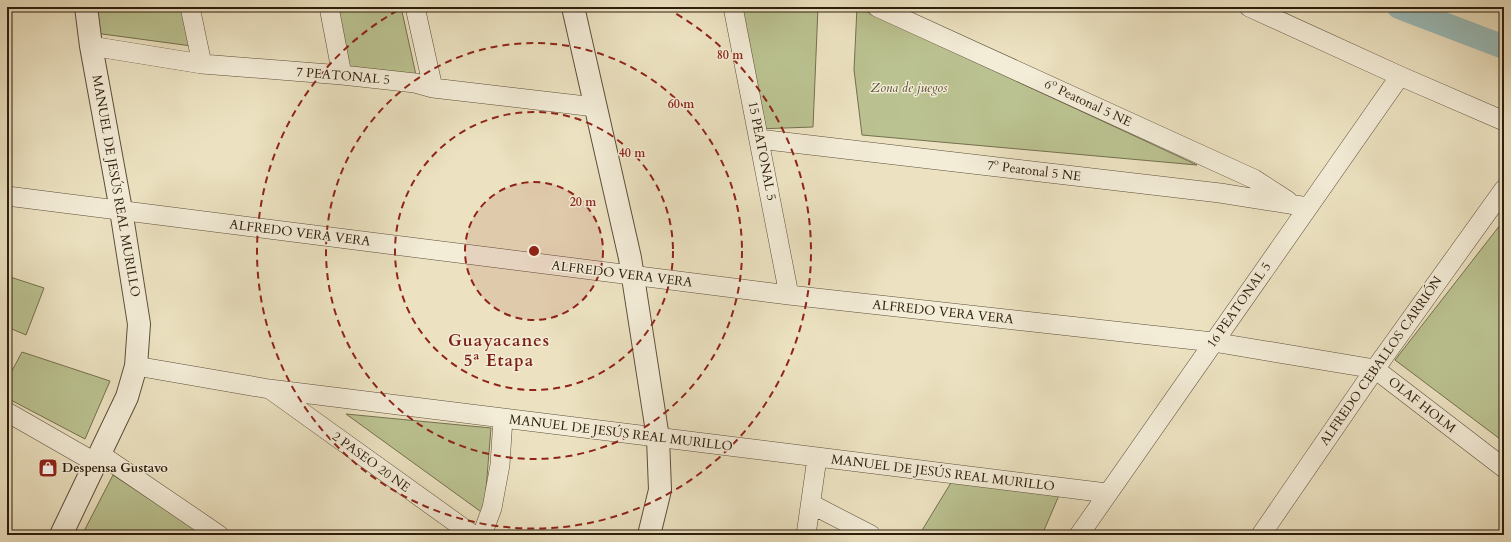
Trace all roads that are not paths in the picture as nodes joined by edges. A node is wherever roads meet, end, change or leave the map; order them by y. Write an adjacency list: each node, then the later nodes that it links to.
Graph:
1 (86, 7): 9 (street, MANUEL DE JESÚS REAL MURILLO)
2 (190, 7): 10 (street)
3 (329, 7): 11 (street)
4 (415, 7): 13 (street)
5 (573, 7): 14 (street)
6 (733, 7): 16 (street, 15 PEATONAL 5)
7 (877, 7): 19 (street, 6º Peatonal 5 NE)
8 (1249, 7): 12 (street)
9 (91, 46): 10 (street, 7 PEATONAL 5); 20 (street, MANUEL DE JESÚS REAL MURILLO)
10 (202, 64): 11 (street, 7 PEATONAL 5)
11 (342, 75): 13 (street, 7 PEATONAL 5)
12 (1400, 76): 15 (street); 19 (street, 16 PEATONAL 5)
13 (433, 88): 14 (street, 7 PEATONAL 5)
14 (595, 107): 21 (street)
15 (1504, 121)
16 (759, 139): 19 (street, 7º Peatonal 5 NE); 22 (street, 15 PEATONAL 5)
17 (1504, 189): 25 (street, ALFREDO CEBALLOS CARRIÓN)
18 (7, 196): 20 (street, ALFREDO VERA VERA)
19 (1301, 206): 23 (street, 16 PEATONAL 5)
20 (121, 210): 21 (street, ALFREDO VERA VERA); 24 (street, MANUEL DE JESÚS REAL MURILLO)
21 (633, 276): 22 (street, ALFREDO VERA VERA); 29 (street)
22 (790, 295): 23 (street, ALFREDO VERA VERA)
23 (1213, 342): 25 (street, OLAF HOLM); 33 (street, 16 PEATONAL 5)
24 (136, 366): 26 (street, MANUEL DE JESÚS REAL MURILLO); 30 (street, MANUEL DE JESÚS REAL MURILLO)
25 (1375, 369): 32 (street, OLAF HOLM); 43 (street, ALFREDO CEBALLOS CARRIÓN)
26 (269, 389): 28 (street, MANUEL DE JESÚS REAL MURILLO); 37 (street, 2 PASEO 20 NE)
27 (7, 412): 30 (street)
28 (503, 418): 29 (street, MANUEL DE JESÚS REAL MURILLO); 38 (street)
29 (658, 438): 31 (street, MANUEL DE JESÚS REAL MURILLO); 39 (street)
30 (98, 458): 35 (street, MANUEL DE JESÚS REAL MURILLO); 36 (street)
31 (817, 458): 33 (street, MANUEL DE JESÚS REAL MURILLO); 34 (street)
32 (1504, 468)
33 (1107, 493): 42 (street, 16 PEATONAL 5)
34 (811, 504): 40 (street); 41 (street)
35 (60, 535)
36 (219, 535)
37 (473, 535)
38 (482, 535)
39 (649, 535)
40 (806, 535)
41 (871, 535)
42 (1079, 535)
43 (1260, 535)

